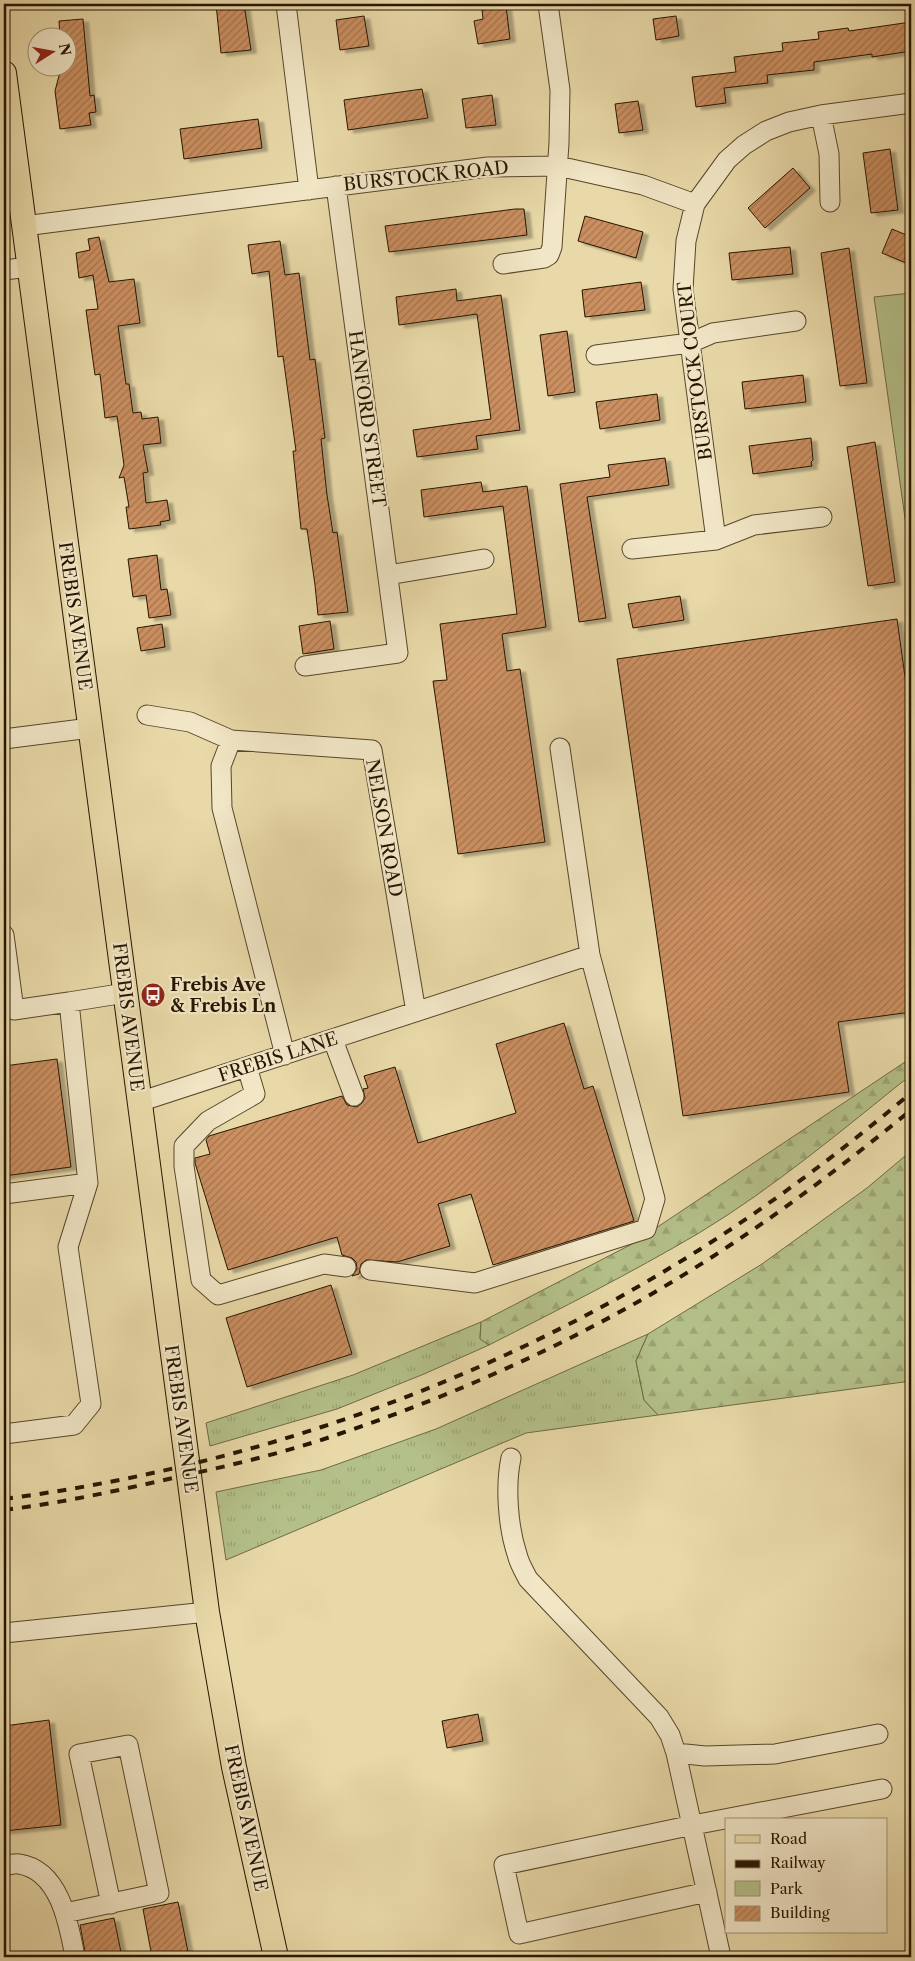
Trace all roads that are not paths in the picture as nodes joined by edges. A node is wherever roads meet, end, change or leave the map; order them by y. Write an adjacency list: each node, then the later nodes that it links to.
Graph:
1 (286, 4): 8 (street)
2 (548, 4): 6 (street)
3 (4, 73): 11 (main road, FREBIS AVENUE)
4 (911, 103): 5 (street)
5 (821, 115): 9 (street); 10 (street)
6 (558, 166): 7 (street, BURSTOCK ROAD); 10 (street, BURSTOCK ROAD); 12 (street)
7 (336, 186): 8 (street, BURSTOCK ROAD); 22 (street, HANFORD STREET)
8 (309, 190): 11 (street, BURSTOCK ROAD)
9 (830, 202)
10 (695, 204): 16 (street, BURSTOCK COURT)
11 (24, 226): 13 (main road, FREBIS AVENUE)
12 (502, 264)
13 (29, 267): 14 (street); 25 (main road, FREBIS AVENUE)
14 (4, 270)
15 (796, 321): 16 (street)
16 (690, 343): 17 (street); 19 (street, BURSTOCK COURT)
17 (596, 355)
18 (822, 517): 19 (street)
19 (716, 540): 20 (street)
20 (632, 549)
21 (484, 559): 22 (street)
22 (388, 575): 23 (street, HANFORD STREET)
23 (305, 666)
24 (147, 715): 27 (street, NELSON ROAD)
25 (90, 728): 26 (street); 31 (main road, FREBIS AVENUE)
26 (4, 739)
27 (231, 740): 34 (street, NELSON ROAD); 36 (street)
28 (560, 748): 30 (street)
29 (4, 935): 33 (street)
30 (590, 955): 34 (street, FREBIS LANE); 43 (street)
31 (125, 993): 32 (street); 39 (main road, FREBIS AVENUE)
32 (69, 1002): 33 (street); 40 (street)
33 (9, 1010)
34 (416, 1012): 35 (street, FREBIS LANE)
35 (333, 1040): 36 (street, FREBIS LANE); 38 (street)
36 (285, 1055): 37 (street, FREBIS LANE)
37 (247, 1067): 39 (street, FREBIS LANE); 42 (street)
38 (354, 1096)
39 (139, 1102): 46 (main road, FREBIS AVENUE)
40 (88, 1183): 41 (street); 44 (street)
41 (4, 1194)
42 (346, 1267)
43 (370, 1270)
44 (4, 1434)
45 (511, 1458): 49 (street)
46 (207, 1612): 47 (street); 59 (main road, FREBIS AVENUE)
47 (4, 1632)
48 (878, 1734): 49 (street)
49 (676, 1753): 53 (street)
50 (882, 1789): 51 (street)
51 (730, 1818)
52 (725, 1819): 53 (street)
53 (693, 1824): 55 (street); 55 (street)
54 (4, 1866): 57 (street)
55 (707, 1892): 60 (street)
56 (111, 1904): 56 (street); 57 (street)
57 (65, 1913): 58 (street)
58 (75, 1957)
59 (276, 1957)
60 (721, 1957)

